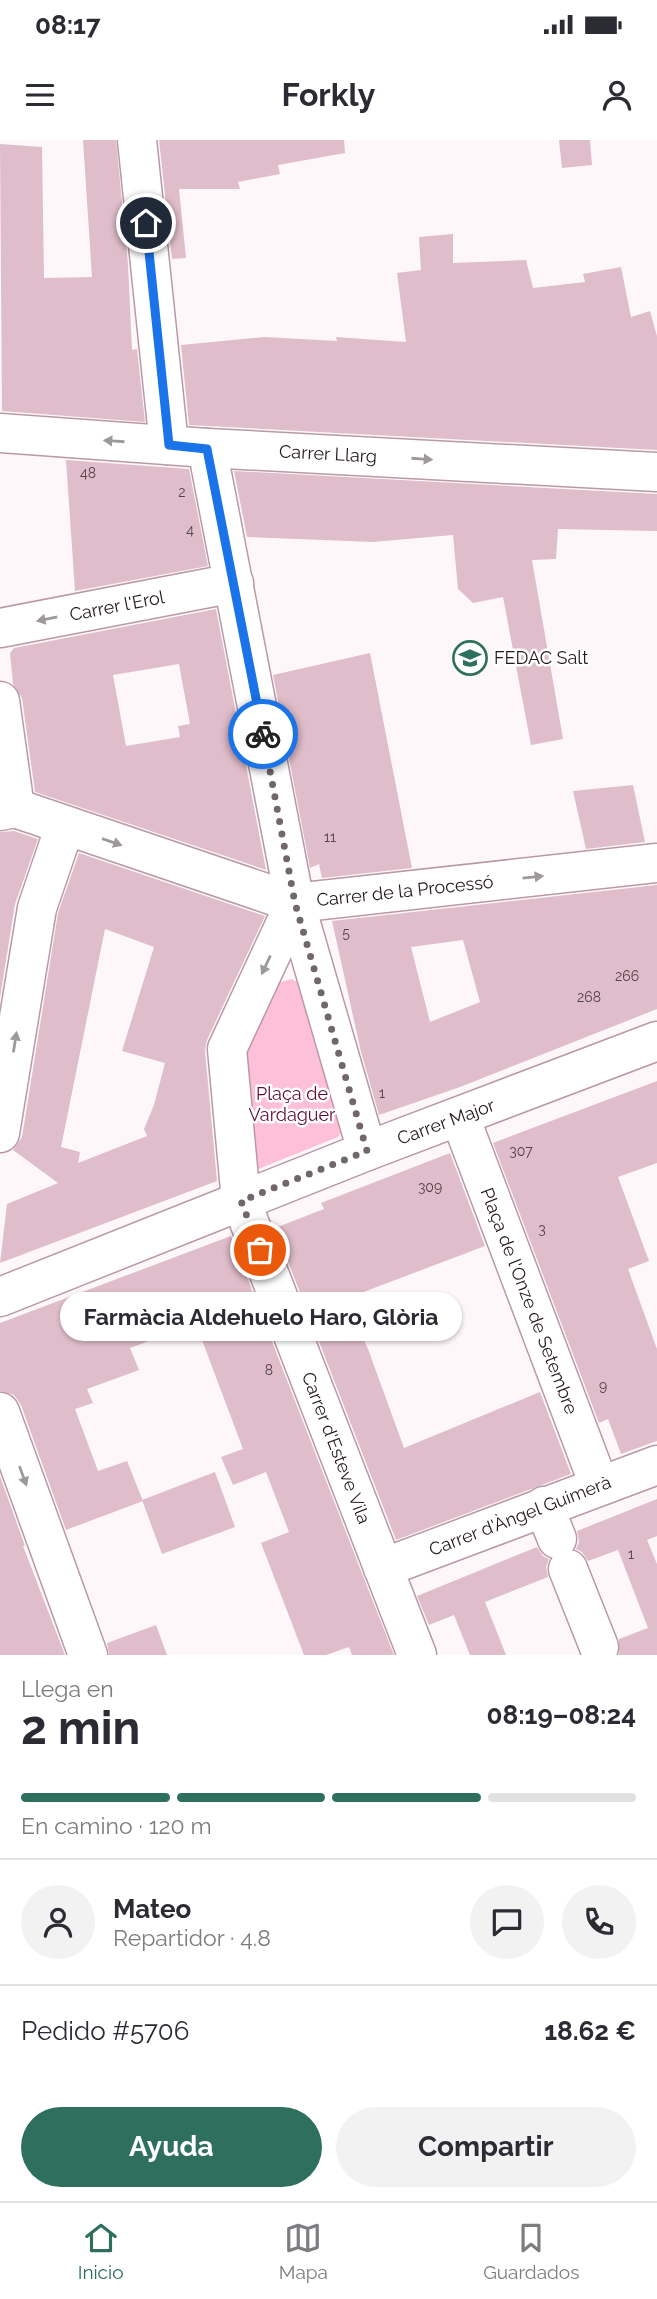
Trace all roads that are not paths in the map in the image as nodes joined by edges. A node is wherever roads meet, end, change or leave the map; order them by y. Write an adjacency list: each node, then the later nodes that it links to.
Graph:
1 (138, 140): 3 (street)
2 (0, 433): 3 (street, Carrer Llarg, one-way to 2)
3 (169, 445): 4 (street, Carrer Llarg)
4 (207, 449): 5 (street, Carrer Llarg, one-way to 5); 6 (street)
5 (657, 472)
6 (234, 583): 7 (street, Carrer l'Erol, one-way to 7); 12 (street)
7 (0, 628)
8 (0, 701): 9 (street)
9 (7, 809): 10 (street, Carrer de la Processó)
10 (65, 826): 12 (street, Carrer de la Processó, one-way to 12); 15 (street, one-way to 10)
11 (657, 863): 12 (street, Carrer de la Processó, one-way to 11)
12 (295, 903): 16 (street); 17 (street, Carrer d'Esteve Vila, one-way to 17)
13 (657, 1041): 14 (street, Carrer Major)
14 (460, 1117): 16 (street, Carrer Major); 21 (street, Plaça de l'Onze de Setembre)
15 (0, 1133)
16 (367, 1151): 17 (street, Carrer Major)
17 (241, 1201): 18 (street, Carrer Major); 23 (street, Carrer d'Esteve Vila)
18 (0, 1297)
19 (0, 1412): 25 (street, one-way to 25)
20 (657, 1465): 21 (street, Carrer d'Àngel Guimerà)
21 (598, 1485): 22 (street, Carrer d'Àngel Guimerà)
22 (556, 1538): 23 (street, Carrer d'Àngel Guimerà); 24 (street)
23 (383, 1568): 26 (street, Carrer d'Esteve Vila)
24 (599, 1647)
25 (88, 1655)
26 (416, 1655)

